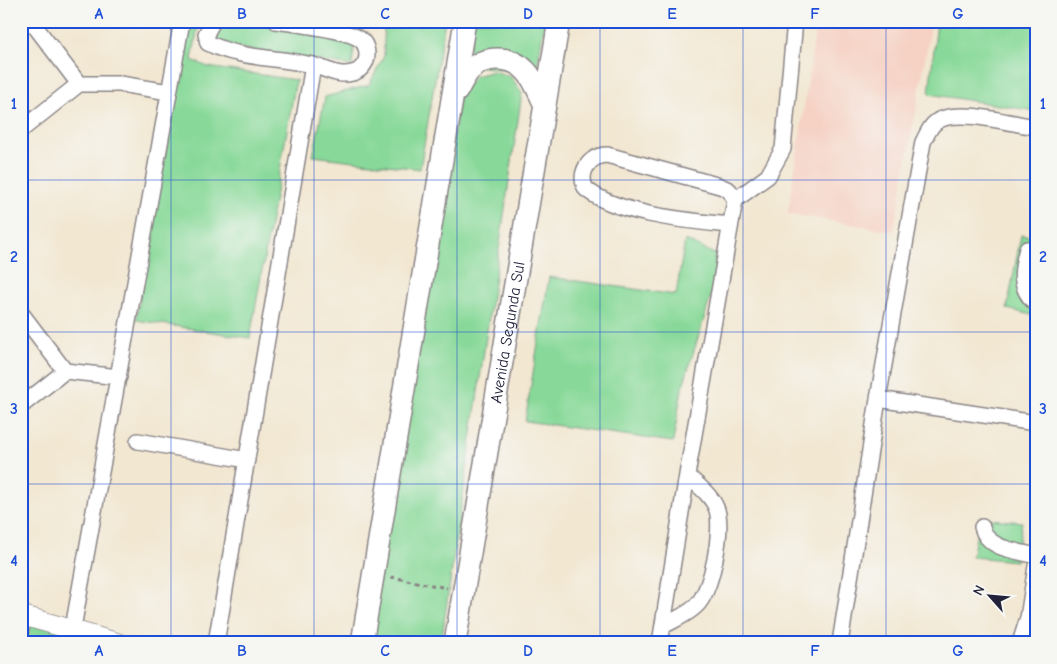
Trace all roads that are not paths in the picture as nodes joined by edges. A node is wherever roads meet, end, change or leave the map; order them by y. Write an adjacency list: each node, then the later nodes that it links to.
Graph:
1 (31, 21): 10 (street)
2 (182, 21): 11 (street)
3 (213, 21): 9 (street)
4 (276, 21): 8 (street)
5 (465, 21): 12 (main road)
6 (559, 21): 13 (main road, Avenida Segunda Sul)
7 (795, 21): 16 (street)
8 (313, 24): 9 (street)
9 (313, 66): 27 (street)
10 (79, 84): 11 (street); 15 (street)
11 (169, 92): 22 (street)
12 (454, 98): 13 (main road); 37 (main road)
13 (545, 106): 38 (main road, Avenida Segunda Sul)
14 (1036, 127): 23 (street)
15 (21, 130)
16 (735, 200): 17 (street); 17 (street)
17 (730, 225): 28 (street)
18 (1027, 249): 19 (street)
19 (1036, 304)
20 (21, 313): 21 (street)
21 (65, 371): 22 (street); 24 (street)
22 (119, 376): 34 (street)
23 (878, 399): 25 (street); 40 (street)
24 (21, 406)
25 (1036, 423)
26 (138, 441): 27 (street)
27 (248, 460): 36 (street)
28 (687, 475): 33 (street); 33 (street)
29 (982, 527): 30 (street)
30 (1036, 556)
31 (1036, 566): 41 (street)
32 (22, 620): 34 (street)
33 (663, 626): 39 (street)
34 (73, 628): 35 (street)
35 (118, 643)
36 (216, 643)
37 (362, 643)
38 (455, 643)
39 (660, 643)
40 (840, 643)
41 (1020, 643)

